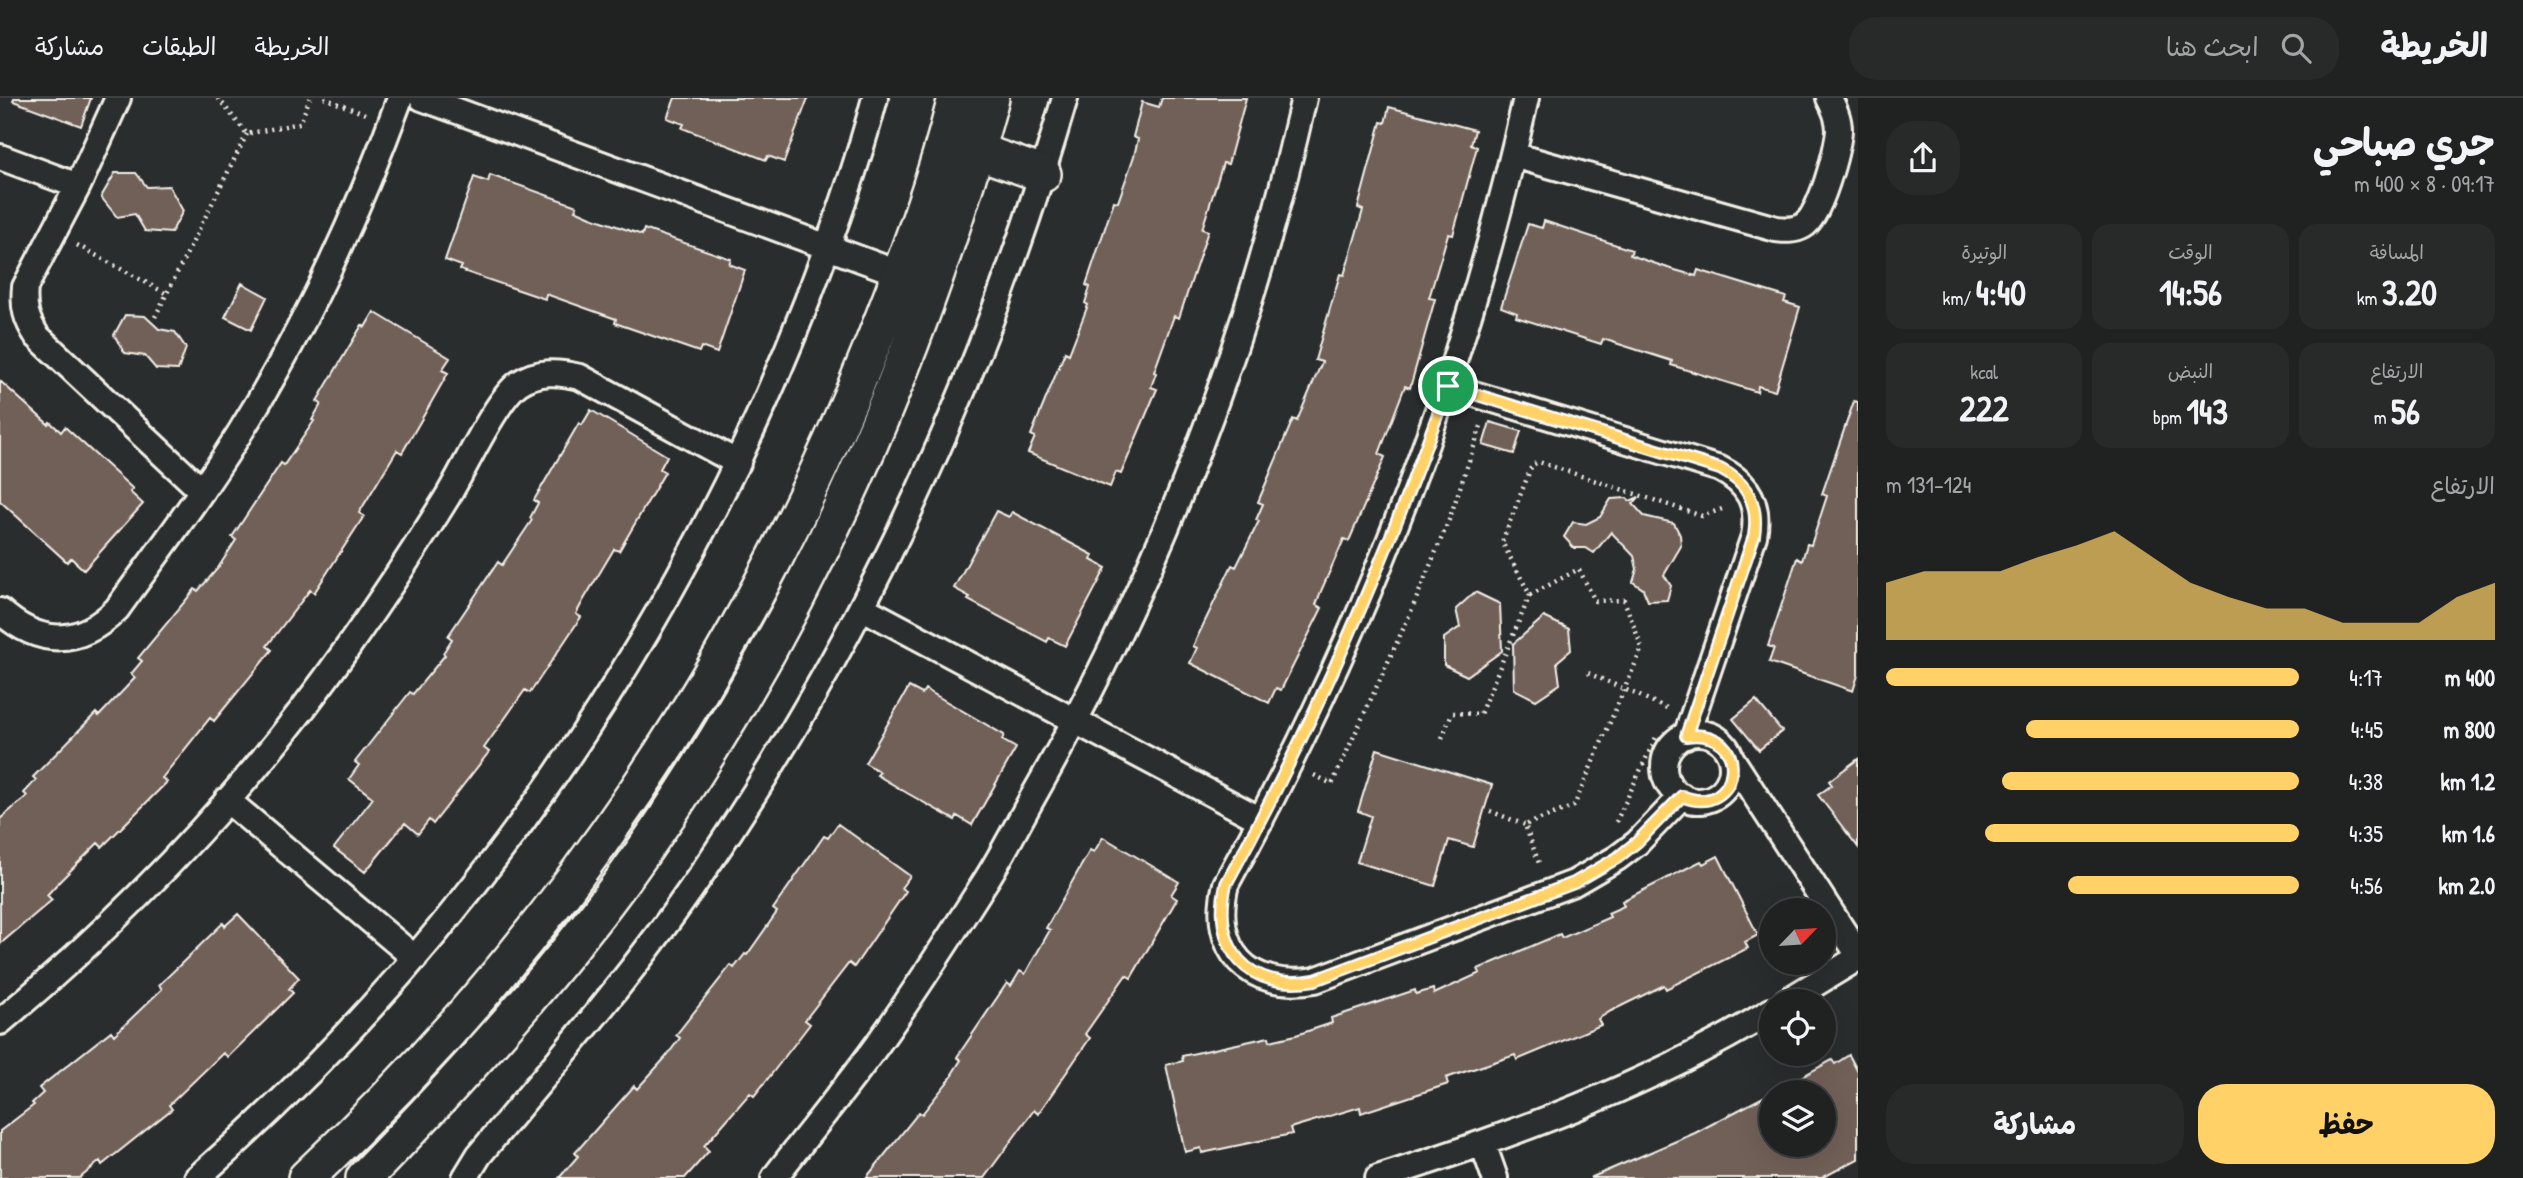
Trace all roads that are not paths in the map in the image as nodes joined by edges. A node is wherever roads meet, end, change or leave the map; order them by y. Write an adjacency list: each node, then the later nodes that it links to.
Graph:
1 (118, 98): 15 (street)
2 (400, 98): 20 (street)
3 (422, 98): 16 (street)
4 (875, 98): 16 (street)
5 (956, 98): 17 (street)
6 (991, 98): 11 (street)
7 (1065, 98): 14 (street)
8 (1304, 98): 23 (street)
9 (1525, 98): 12 (street)
10 (1829, 98): 12 (street)
11 (976, 151): 14 (street); 37 (street)
12 (1513, 155): 18 (street)
13 (0, 156): 15 (street)
14 (1043, 174): 21 (street)
15 (78, 186): 20 (street)
16 (828, 247): 17 (street); 19 (street)
17 (901, 274): 36 (street)
18 (1448, 386): 24 (street); 28 (street)
19 (738, 463): 27 (street); 30 (street)
20 (202, 491): 22 (street)
21 (863, 608): 23 (street); 38 (street)
22 (0, 611)
23 (1076, 722): 28 (street); 39 (street)
24 (1686, 736): 25 (street); 26 (street)
25 (1731, 758): 26 (street); 29 (street)
26 (1682, 796): 28 (street)
27 (227, 800): 30 (street); 33 (street)
28 (1261, 820)
29 (1858, 956): 31 (street)
30 (415, 958): 35 (street)
31 (1806, 989)
32 (1759, 1018): 34 (street)
33 (0, 1022)
34 (1483, 1144): 40 (street); 41 (street)
35 (197, 1178)
36 (306, 1178)
37 (364, 1178)
38 (465, 1178)
39 (774, 1178)
40 (1378, 1178)
41 (1495, 1178)

